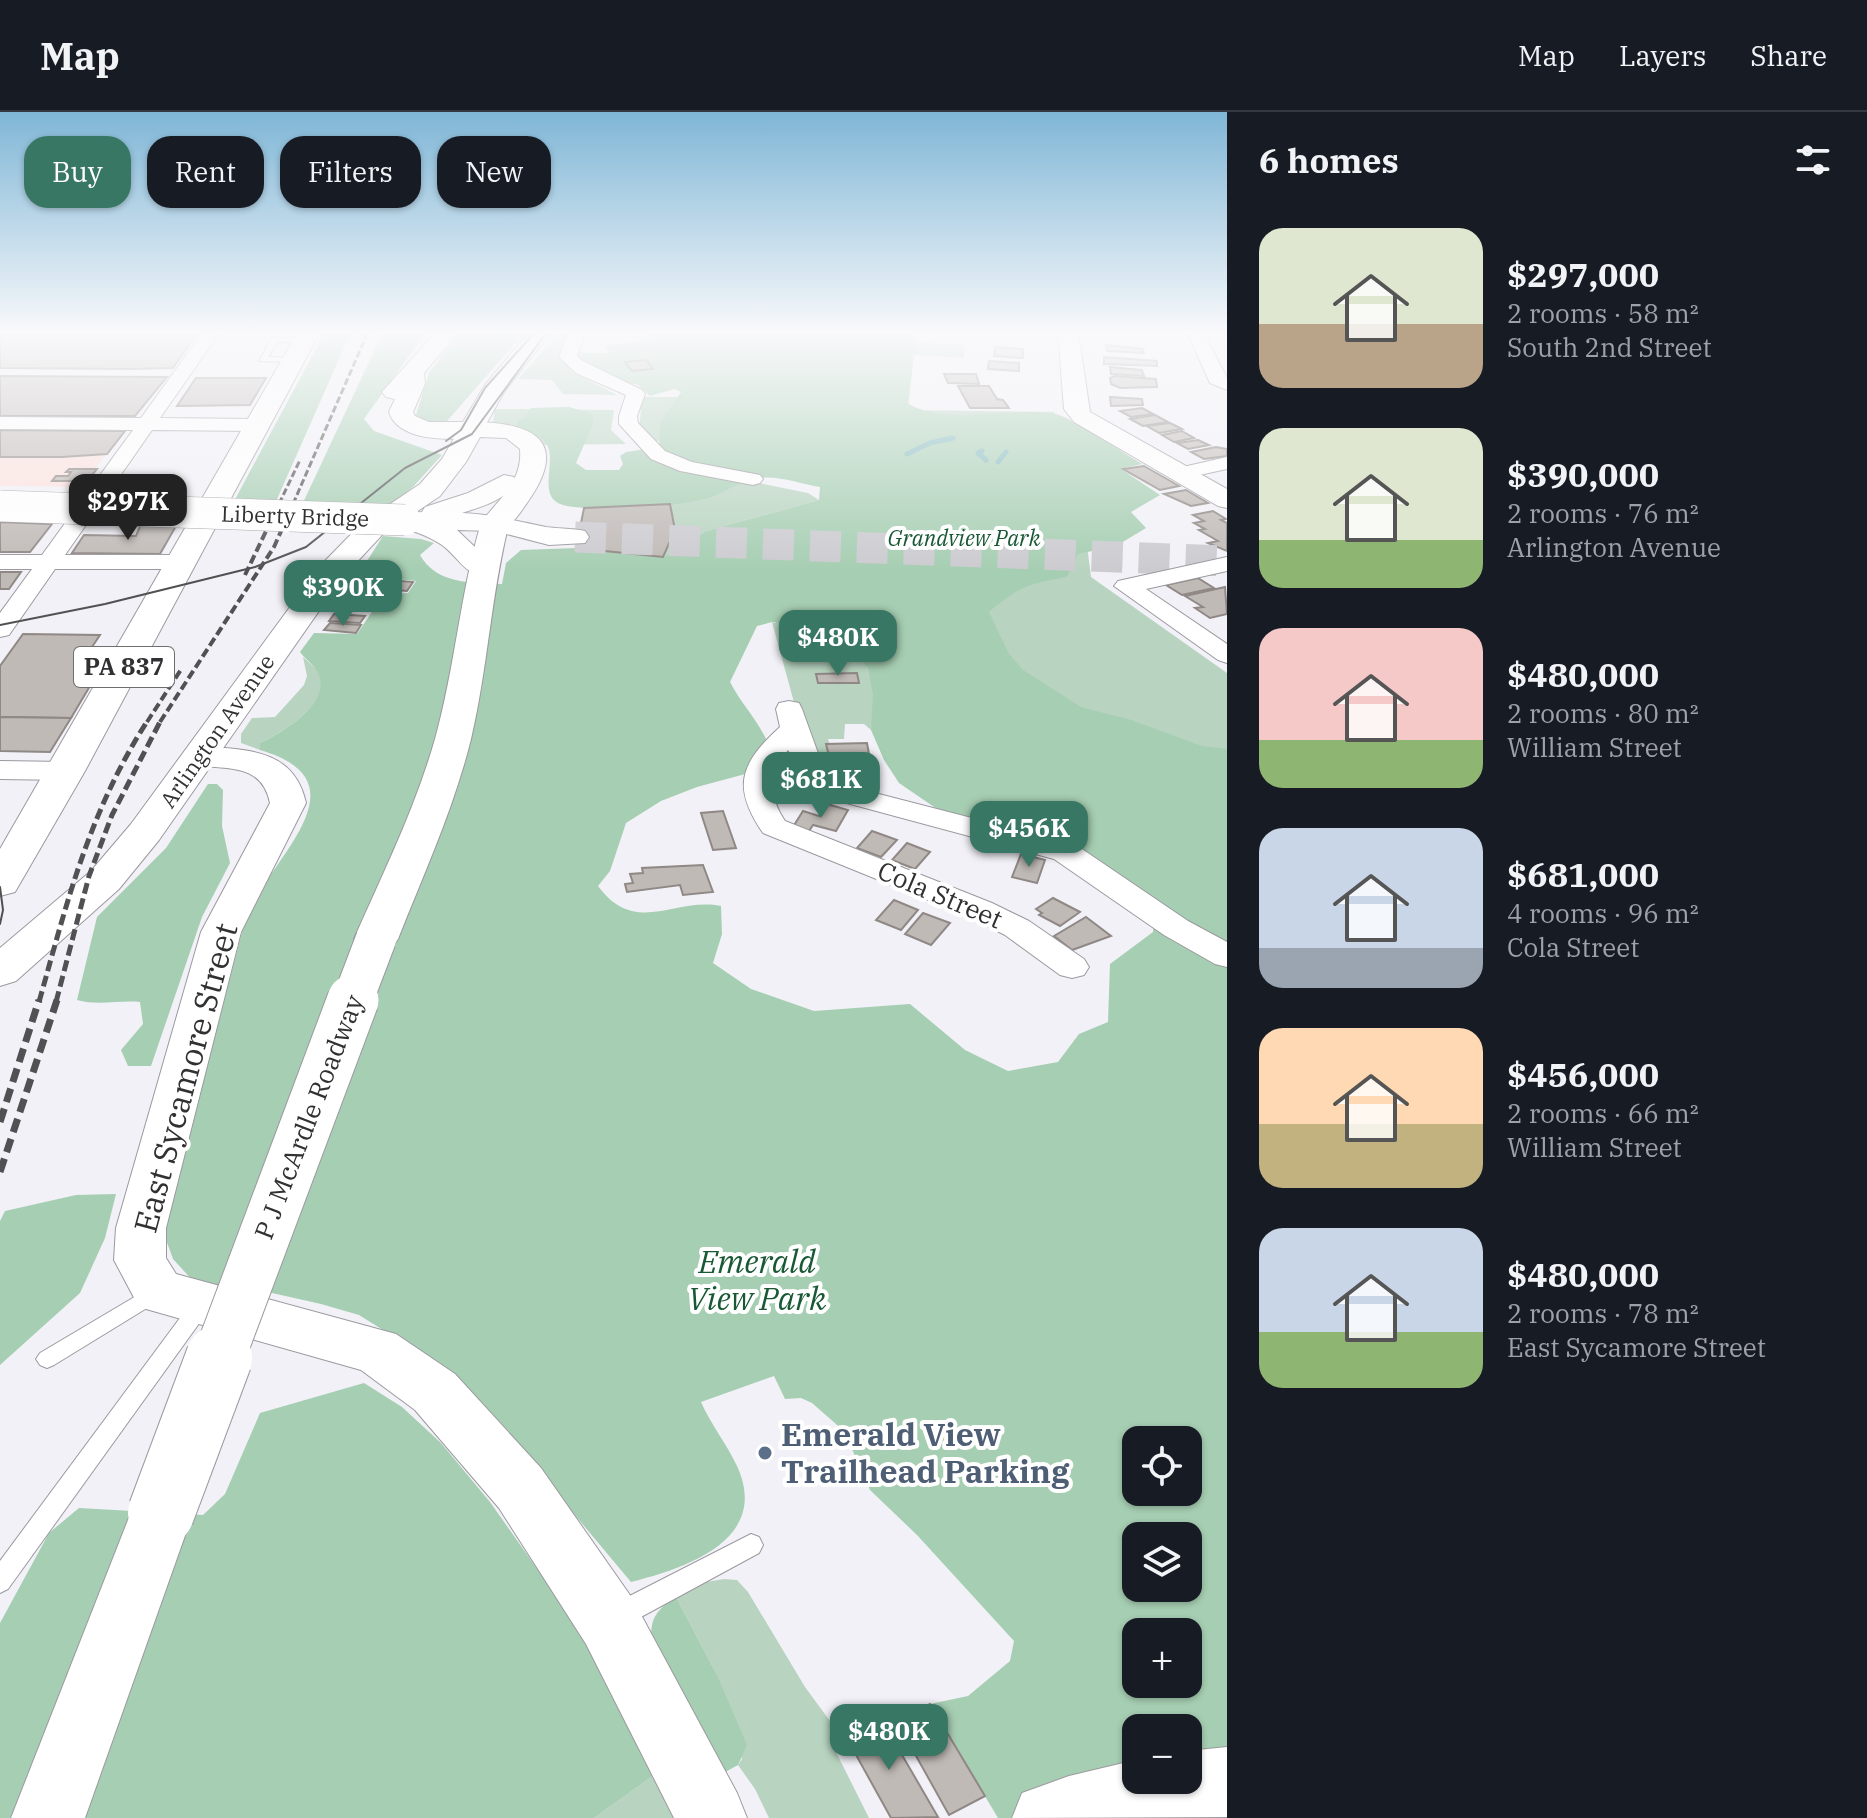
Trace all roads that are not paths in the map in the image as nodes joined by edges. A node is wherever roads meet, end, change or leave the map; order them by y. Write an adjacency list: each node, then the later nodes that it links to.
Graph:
1 (156, 412): 8 (street)
2 (264, 412): 9 (main road, PA 837)
3 (402, 412): 10 (main road)
4 (475, 412): 10 (main road, Arlington Avenue)
5 (630, 412): 13 (street)
6 (1078, 412): 12 (street)
7 (0, 423): 8 (street)
8 (146, 425): 9 (street); 21 (street)
9 (257, 425): 20 (main road, PA 837)
10 (456, 435): 14 (main road); 26 (main road, Arlington Avenue)
11 (1227, 463): 12 (street)
12 (1181, 473): 15 (street)
13 (753, 479)
14 (514, 485): 17 (main road); 18 (main road); 18 (main road)
15 (1227, 500)
16 (0, 506): 17 (main road, Liberty Bridge, bridge)
17 (453, 521): 18 (main road); 22 (main road)
18 (495, 523): 22 (main road, P J McArdle Roadway)
19 (0, 562): 21 (street)
20 (180, 562): 21 (street); 28 (main road, PA 837)
21 (47, 563): 24 (street)
22 (482, 568): 39 (main road, P J McArdle Roadway, bridge)
23 (1220, 571): 25 (street)
24 (0, 630)
25 (1227, 655)
26 (199, 756): 32 (main road, Arlington Avenue); 33 (street, East Sycamore Street)
27 (0, 770): 28 (street)
28 (66, 771): 29 (main road, PA 837)
29 (0, 883)
30 (1227, 956): 31 (street, Cola Street)
31 (1072, 967)
32 (0, 971)
33 (180, 1297): 34 (lane); 36 (lane); 37 (street)
34 (47, 1359)
35 (751, 1545): 37 (lane)
36 (0, 1581)
37 (609, 1621): 40 (street)
38 (1227, 1782): 41 (street)
39 (48, 1818)
40 (712, 1818)
41 (1047, 1818)

